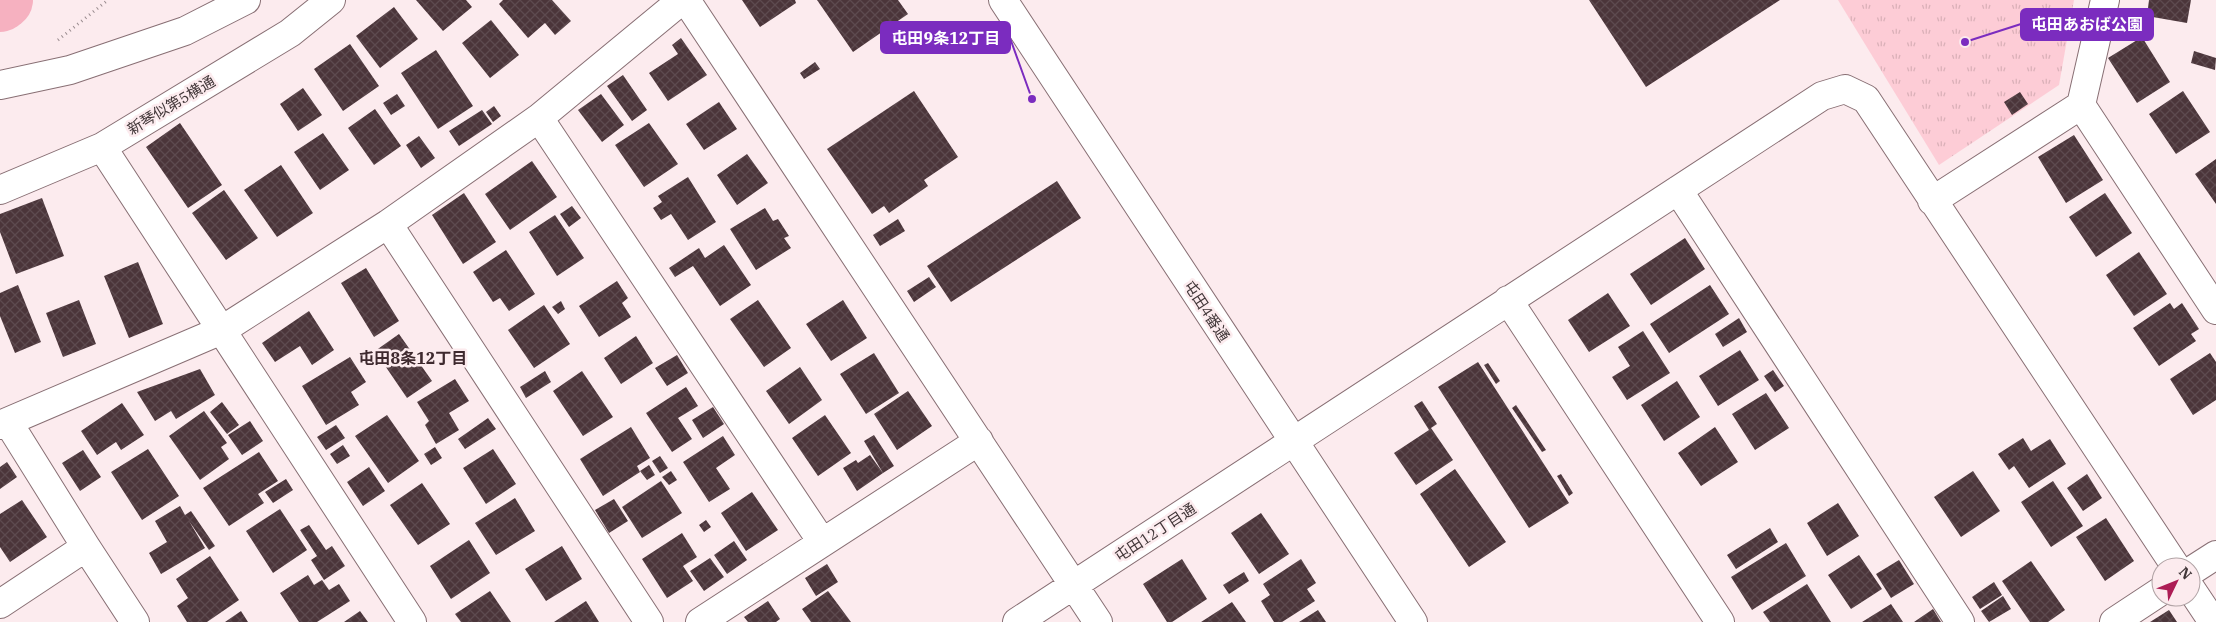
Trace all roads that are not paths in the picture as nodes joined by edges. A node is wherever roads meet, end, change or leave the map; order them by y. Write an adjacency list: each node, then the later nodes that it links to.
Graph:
1 (246, 0): 7 (street)
2 (331, 0): 10 (street, 新琴似第5横通)
3 (682, 0): 9 (street)
4 (686, 0): 19 (street)
5 (1002, 0): 20 (street, 屯田4番通)
6 (2105, 0): 8 (street)
7 (0, 85)
8 (2081, 105): 13 (street); 16 (street)
9 (539, 118): 14 (street); 21 (street)
10 (102, 147): 11 (street, 新琴似第5横通); 17 (street)
11 (0, 190)
12 (1678, 190): 13 (street, 屯田12丁目通); 15 (street, 屯田12丁目通); 38 (street)
13 (1932, 201): 24 (street, 屯田12丁目通)
14 (388, 224): 17 (street); 32 (street)
15 (1508, 300): 20 (street, 屯田12丁目通); 37 (street)
16 (2216, 310)
17 (222, 330): 18 (street); 31 (street)
18 (4, 423): 22 (street)
19 (979, 441): 21 (street); 26 (street)
20 (1293, 441): 26 (street, 屯田12丁目通); 36 (street, 屯田4番通)
21 (822, 542): 33 (street)
22 (86, 547): 28 (street); 30 (street)
23 (2216, 555): 25 (street)
24 (2169, 557)
25 (2201, 565)
26 (1074, 585): 34 (street, 屯田12丁目通); 35 (street)
27 (2151, 598): 39 (street)
28 (0, 604)
29 (2201, 604): 40 (street)
30 (136, 622)
31 (412, 622)
32 (649, 622)
33 (700, 622)
34 (1017, 622)
35 (1098, 622)
36 (1413, 622)
37 (1720, 622)
38 (1960, 622)
39 (2114, 622)
40 (2213, 622)

